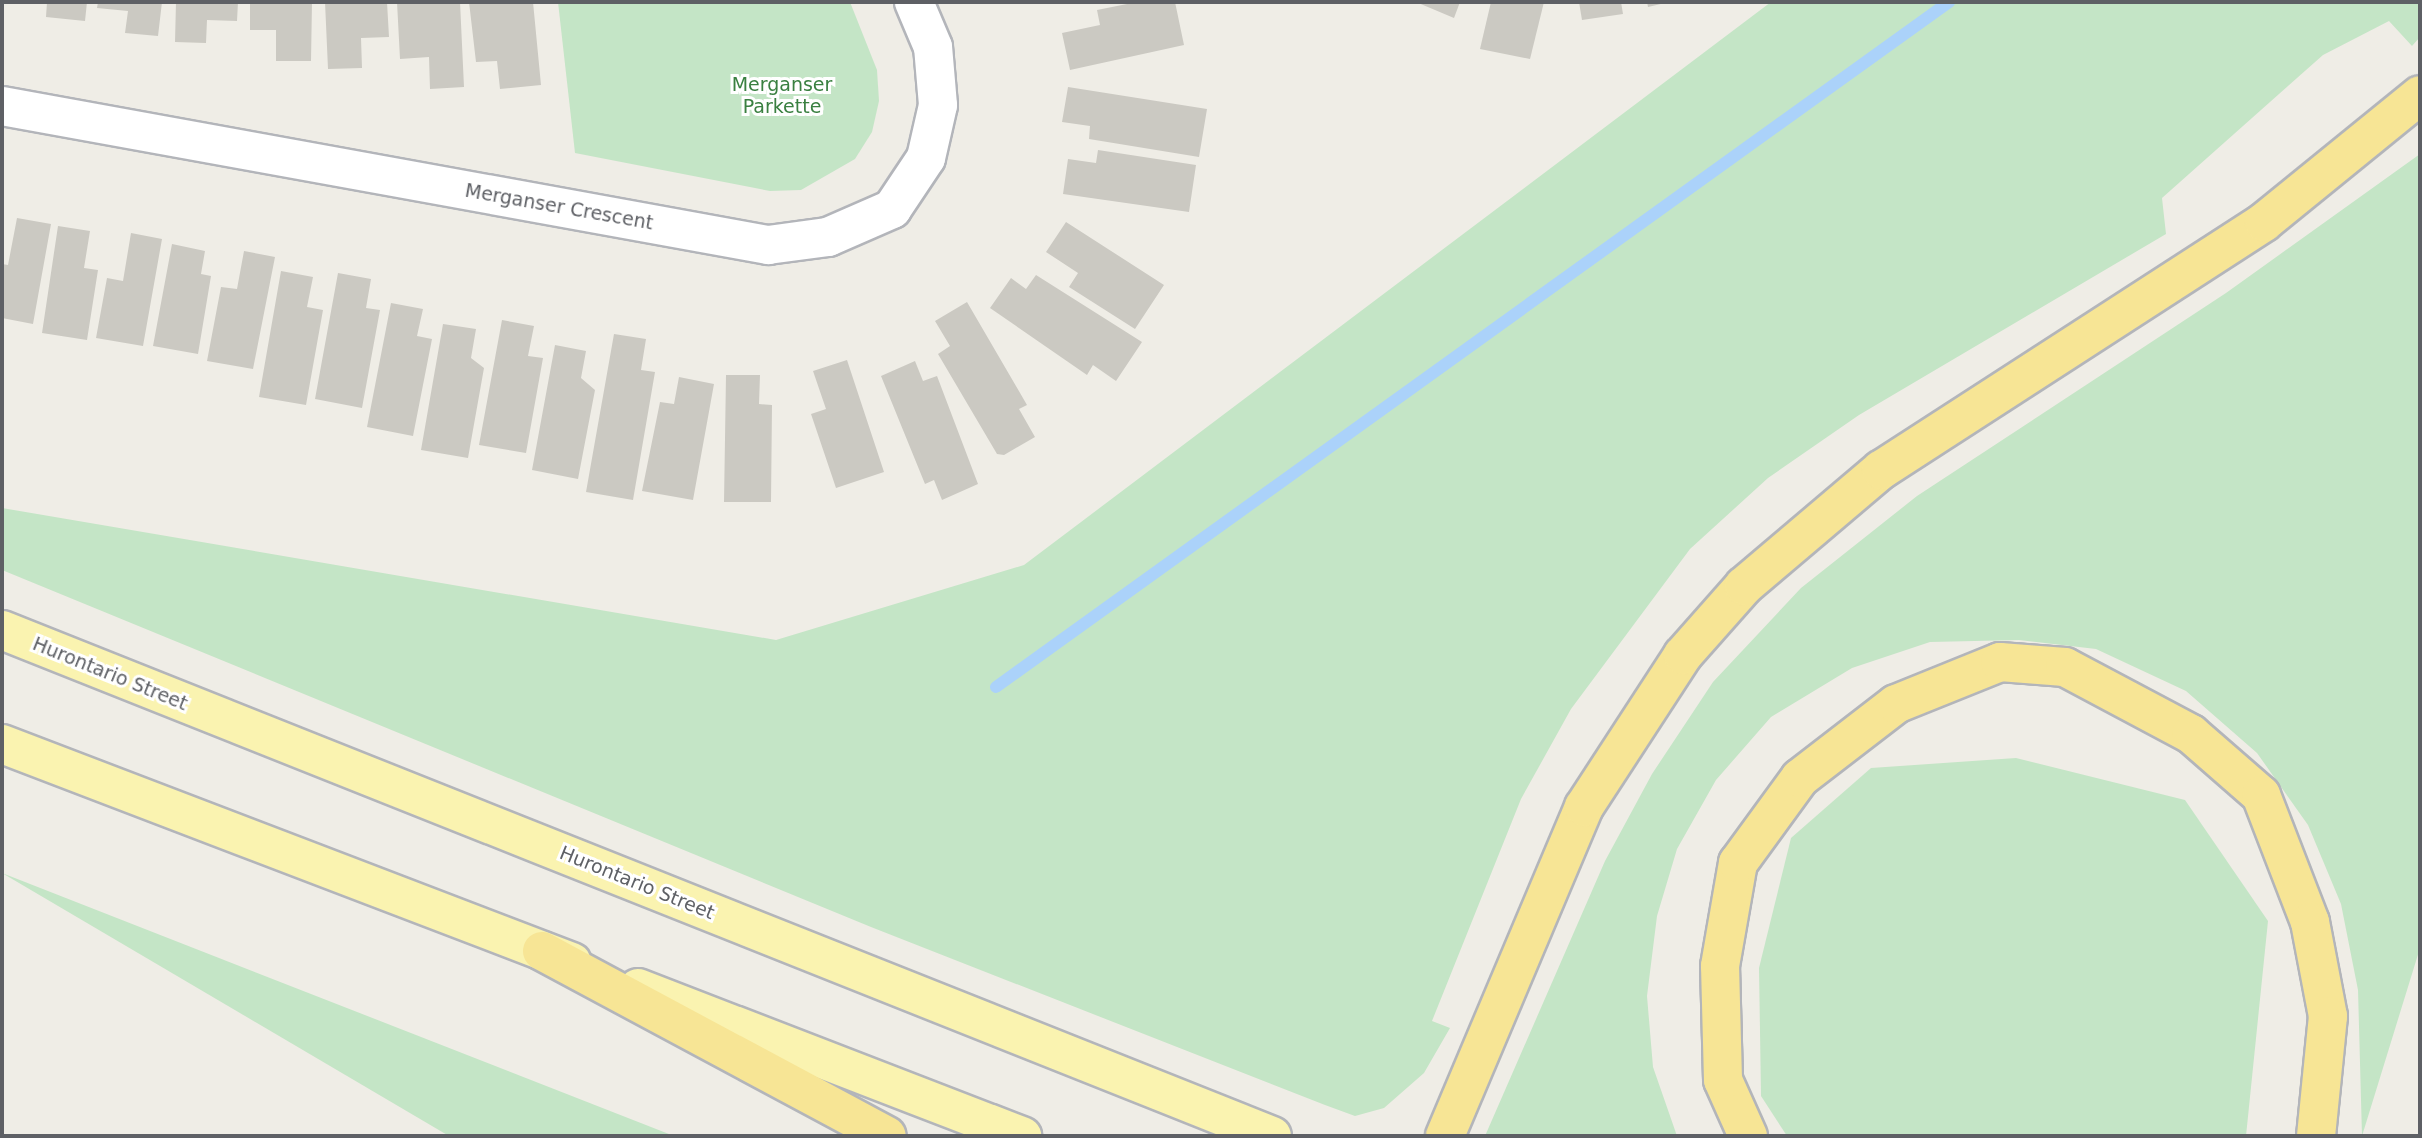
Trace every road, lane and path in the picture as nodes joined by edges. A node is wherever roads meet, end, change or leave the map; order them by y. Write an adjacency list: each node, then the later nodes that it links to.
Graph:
1 (914, 2): 3 (street, Merganser Crescent)
2 (2420, 95): 10 (highway)
3 (2, 106)
4 (2, 630): 9 (main road, Hurontario Street)
5 (2, 744): 6 (main road)
6 (542, 951): 7 (highway); 8 (main road)
7 (887, 1136)
8 (1022, 1136)
9 (1272, 1136)
10 (1445, 1136)
11 (1748, 1136): 12 (highway)
12 (2316, 1136)

